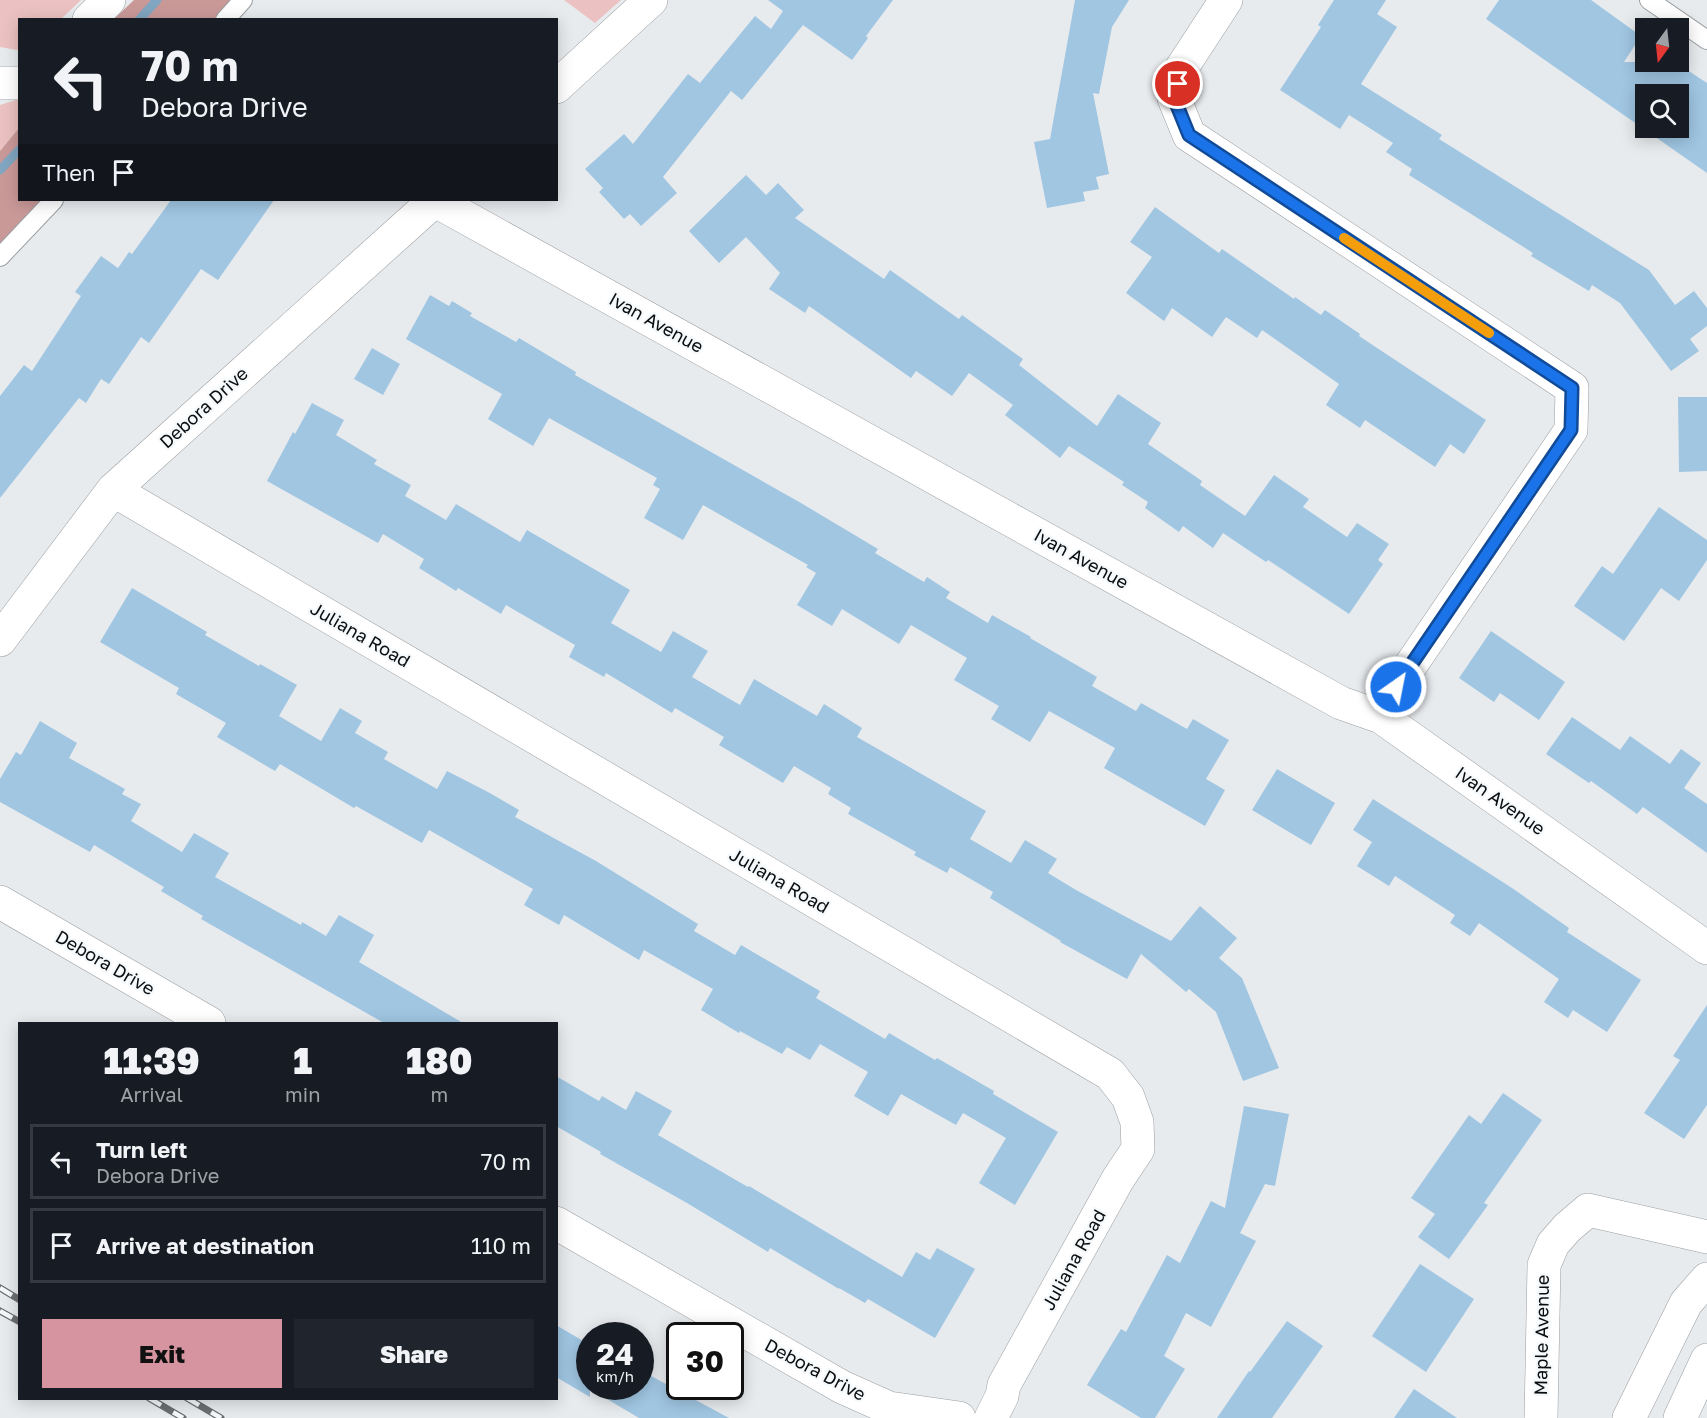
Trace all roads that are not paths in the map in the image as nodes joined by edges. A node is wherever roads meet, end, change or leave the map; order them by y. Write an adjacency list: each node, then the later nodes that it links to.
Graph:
1 (109, 0): 6 (street)
2 (243, 0): 7 (lane)
3 (651, 0): 11 (street)
4 (1226, 0): 18 (street)
5 (1649, 0): 8 (lane)
6 (90, 18)
7 (227, 18)
8 (1707, 40)
9 (0, 83): 10 (street)
10 (18, 83)
11 (558, 85)
12 (53, 201): 15 (lane)
13 (433, 201): 16 (street, Debora Drive)
14 (436, 201): 18 (street, Ivan Avenue)
15 (0, 257)
16 (112, 490): 17 (street, Debora Drive); 27 (street, Juliana Road)
17 (0, 640)
18 (1381, 717): 20 (street, Ivan Avenue)
19 (0, 902): 21 (street, Debora Drive)
20 (1707, 948)
21 (207, 1022)
22 (558, 1224): 26 (street, Debora Drive)
23 (1707, 1237): 28 (street, Maple Avenue)
24 (1707, 1279): 29 (street)
25 (1707, 1360): 30 (street)
26 (959, 1418)
27 (991, 1418)
28 (1540, 1418)
29 (1629, 1418)
30 (1680, 1418)

